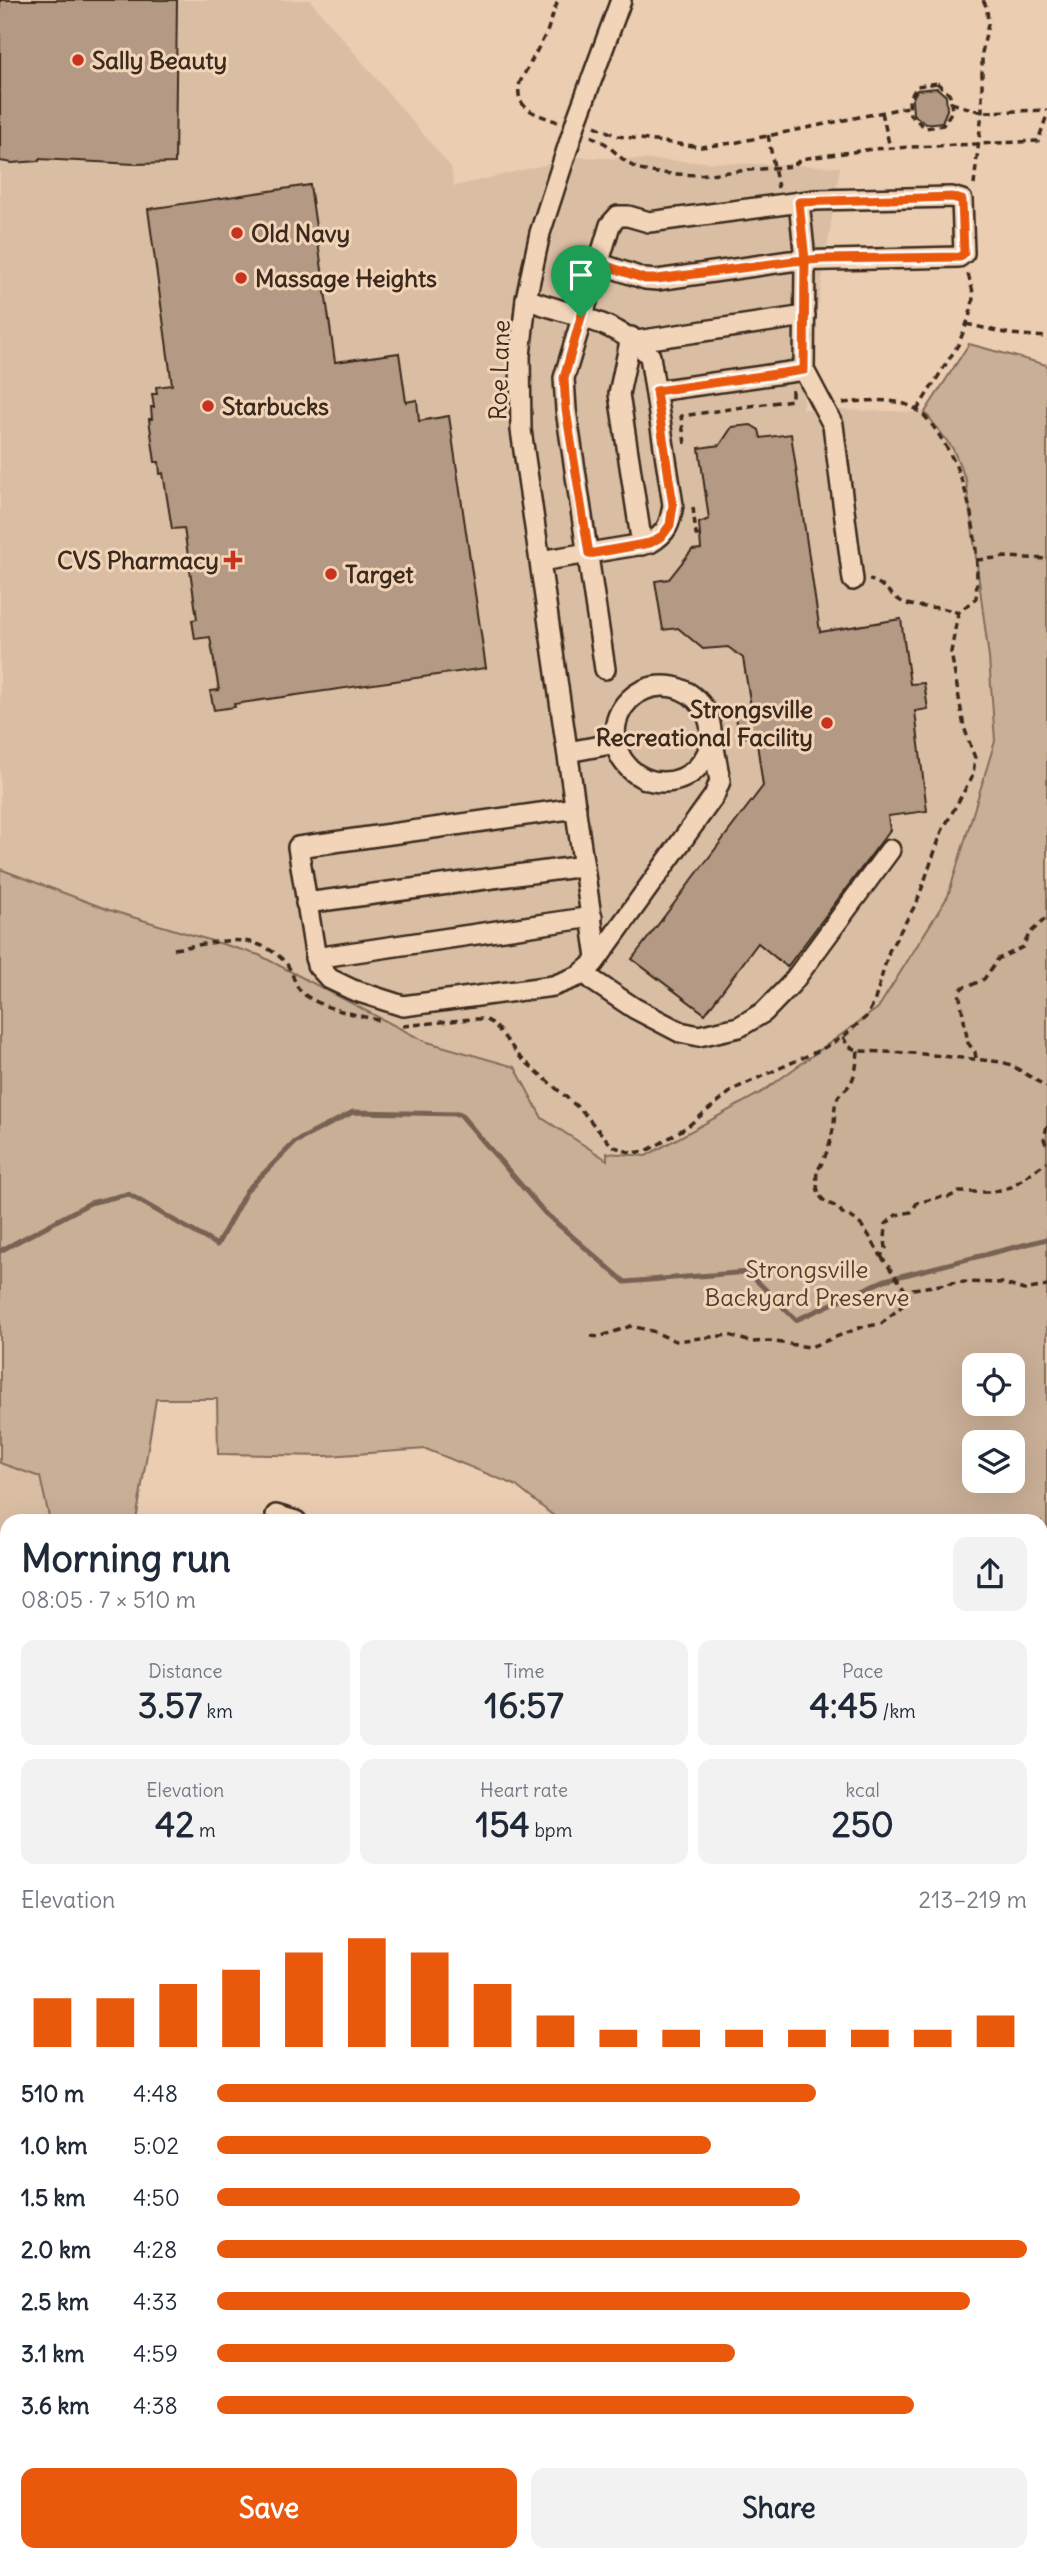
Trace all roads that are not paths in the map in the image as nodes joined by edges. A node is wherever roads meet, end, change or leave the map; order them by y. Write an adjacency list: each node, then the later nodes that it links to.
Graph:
1 (621, 0): 5 (street, Roe Lane)
2 (799, 202): 3 (street); 3 (street); 4 (street)
3 (805, 260): 4 (street); 6 (street)
4 (598, 263): 7 (street)
5 (526, 299): 7 (street); 13 (street, Roe Lane)
6 (805, 316): 8 (street); 9 (street)
7 (581, 317): 8 (street); 12 (street)
8 (634, 339): 10 (street); 11 (street)
9 (798, 376): 10 (street); 14 (street)
10 (656, 391): 11 (street)
11 (642, 545): 12 (street)
12 (589, 554): 13 (street); 15 (street)
13 (540, 561): 18 (street, Roe Lane)
14 (853, 580)
15 (606, 669)
16 (711, 731): 17 (street); 17 (street); 25 (street)
17 (616, 743): 18 (street)
18 (568, 752): 19 (street, Roe Lane)
19 (576, 808): 21 (street, Roe Lane); 22 (street)
20 (890, 850): 25 (street)
21 (584, 866): 22 (street); 23 (street, Roe Lane)
22 (306, 903): 24 (street)
23 (592, 917): 24 (street); 25 (street, Roe Lane)
24 (316, 958): 25 (street)
25 (590, 965)

